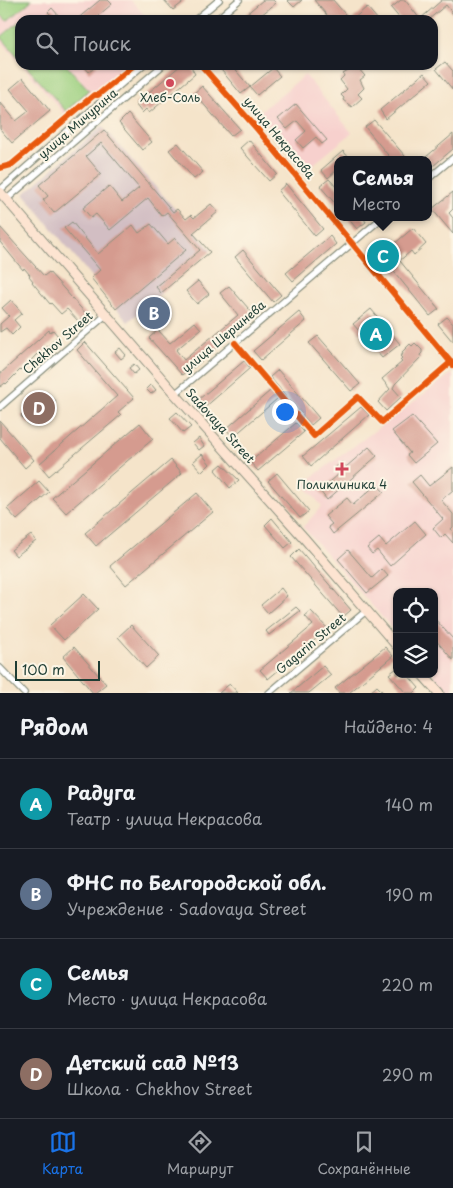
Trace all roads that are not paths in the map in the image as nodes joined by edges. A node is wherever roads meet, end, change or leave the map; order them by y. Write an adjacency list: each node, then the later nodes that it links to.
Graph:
1 (219, 0): 3 (street)
2 (239, 0): 4 (street)
3 (201, 15)
4 (222, 15)
5 (136, 70): 10 (street, улица Мичурина)
6 (157, 70): 11 (street, улица Мичурина)
7 (205, 70): 13 (street, улица Некрасова)
8 (453, 158): 9 (street)
9 (432, 176)
10 (0, 191): 11 (main road, Sadovaya Street)
11 (7, 199): 14 (main road, Sadovaya Street)
12 (378, 221): 13 (street, улица Шершнева)
13 (352, 243): 15 (street, улица Шершнева); 16 (street, улица Некрасова)
14 (107, 314): 17 (main road, Sadovaya Street); 18 (street, Chekhov Street)
15 (235, 343): 16 (street); 17 (street, улица Шершнева)
16 (452, 363)
17 (175, 394): 19 (main road, Sadovaya Street)
18 (0, 408)
19 (366, 611): 20 (main road, Sadovaya Street); 24 (street, Gagarin Street)
20 (393, 641)
21 (0, 668): 23 (street)
22 (426, 678): 25 (main road)
23 (24, 693)
24 (269, 693)
25 (439, 693)

